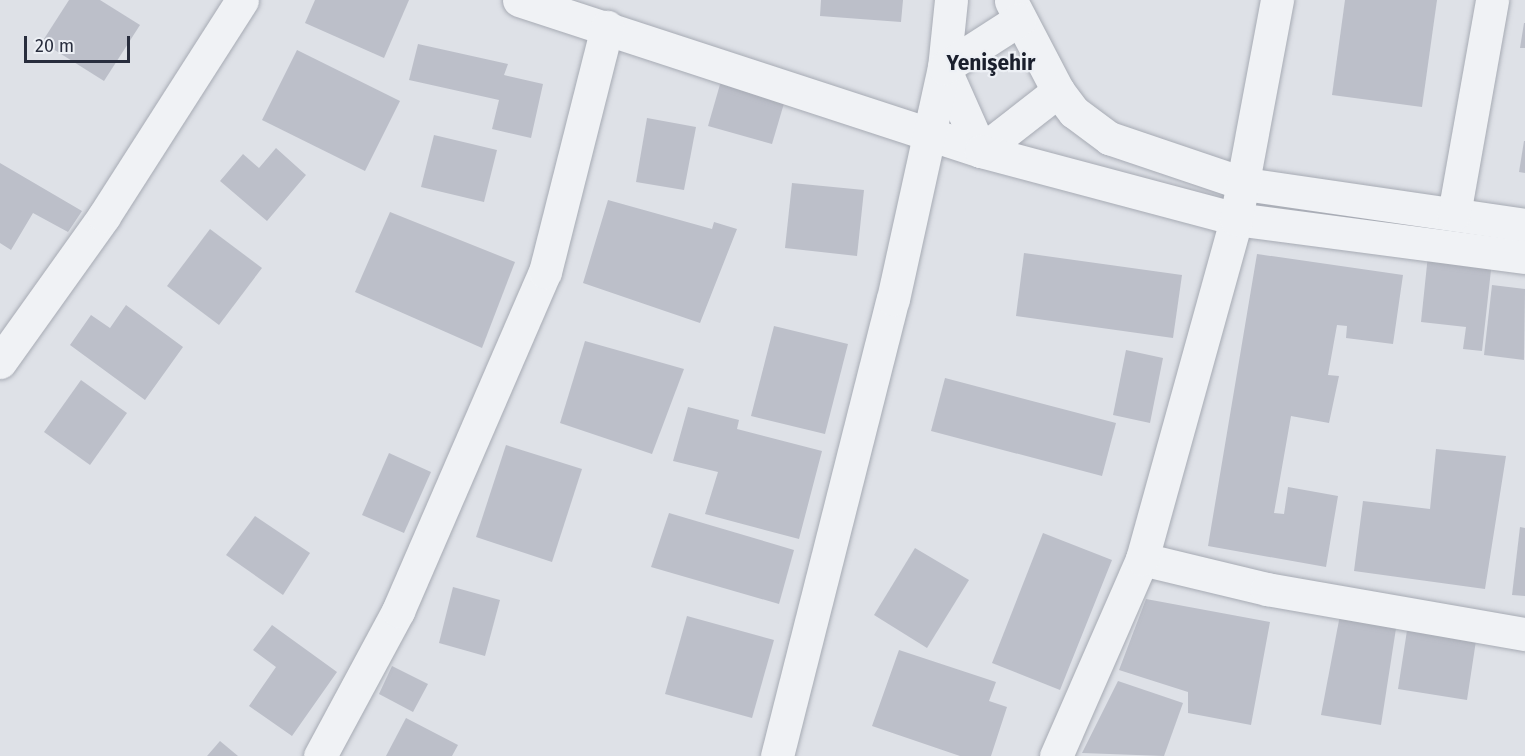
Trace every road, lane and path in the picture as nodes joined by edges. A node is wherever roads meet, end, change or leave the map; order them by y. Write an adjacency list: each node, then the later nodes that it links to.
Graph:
1 (519, 0): 7 (street)
2 (951, 0): 8 (street)
3 (1277, 0): 12 (street)
4 (1492, 0): 13 (street)
5 (232, 4): 17 (street)
6 (1016, 9): 8 (street); 9 (street)
7 (607, 27): 10 (street); 20 (street)
8 (944, 68): 10 (street); 11 (street)
9 (1058, 91): 11 (street); 12 (street)
10 (927, 134): 11 (street); 21 (street)
11 (981, 151): 14 (street)
12 (1245, 184): 13 (street); 14 (street)
13 (1454, 214): 15 (street)
14 (1236, 219): 16 (street); 18 (street)
15 (1525, 225)
16 (1525, 257)
17 (0, 362)
18 (1142, 559): 19 (street); 22 (street)
19 (1525, 634)
20 (320, 756)
21 (777, 756)
22 (1056, 756)

